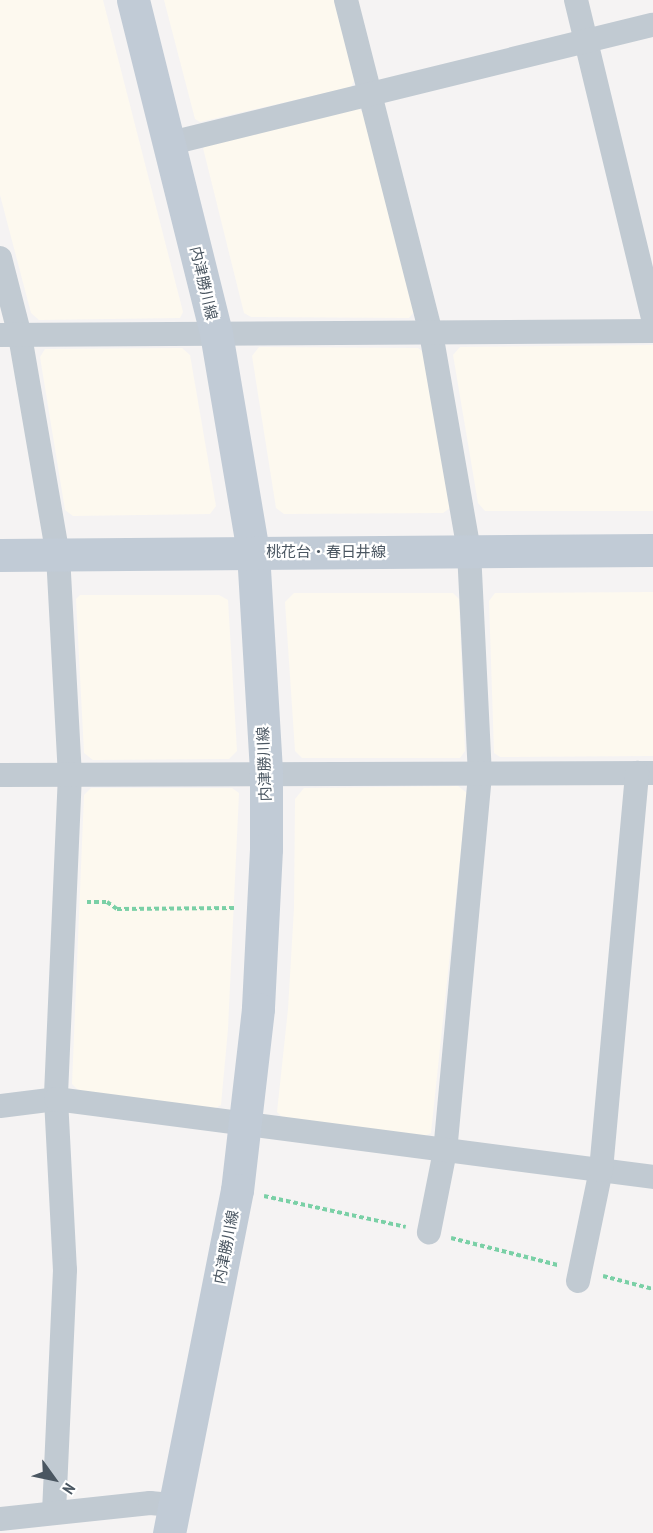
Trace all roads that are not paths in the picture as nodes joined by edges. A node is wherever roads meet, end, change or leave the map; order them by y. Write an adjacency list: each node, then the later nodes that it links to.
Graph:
1 (133, 0): 7 (main road, 内津勝川線)
2 (346, 0): 6 (street)
3 (576, 0): 5 (street)
4 (653, 25): 5 (street)
5 (585, 41): 6 (street); 9 (street)
6 (370, 92): 7 (street); 12 (street)
7 (171, 143): 11 (main road, 内津勝川線)
8 (0, 258): 13 (street)
9 (653, 319)
10 (653, 330): 12 (street)
11 (216, 333): 12 (street); 13 (street); 16 (main road, 内津勝川線)
12 (431, 333): 14 (street)
13 (10, 335): 18 (street)
14 (469, 550): 15 (main road, 桃花台・春日井線); 16 (main road, 桃花台・春日井線); 23 (street)
15 (653, 550)
16 (253, 552): 18 (main road, 桃花台・春日井線); 19 (main road, 内津勝川線)
17 (0, 555): 18 (main road, 桃花台・春日井線)
18 (58, 555): 21 (street)
19 (266, 773): 21 (street); 23 (street); 26 (main road, 内津勝川線)
20 (645, 773): 23 (street); 28 (street)
21 (70, 774): 22 (street); 24 (street)
22 (0, 775)
23 (480, 775): 27 (street)
24 (56, 1099): 25 (street); 26 (street); 32 (street)
25 (0, 1106)
26 (245, 1125): 27 (street); 33 (main road, 内津勝川線)
27 (445, 1151): 28 (street); 30 (street)
28 (601, 1170): 29 (street); 31 (street)
29 (653, 1177)
30 (429, 1232)
31 (578, 1281)
32 (54, 1512): 33 (street); 34 (street)
33 (171, 1519)
34 (0, 1520)

